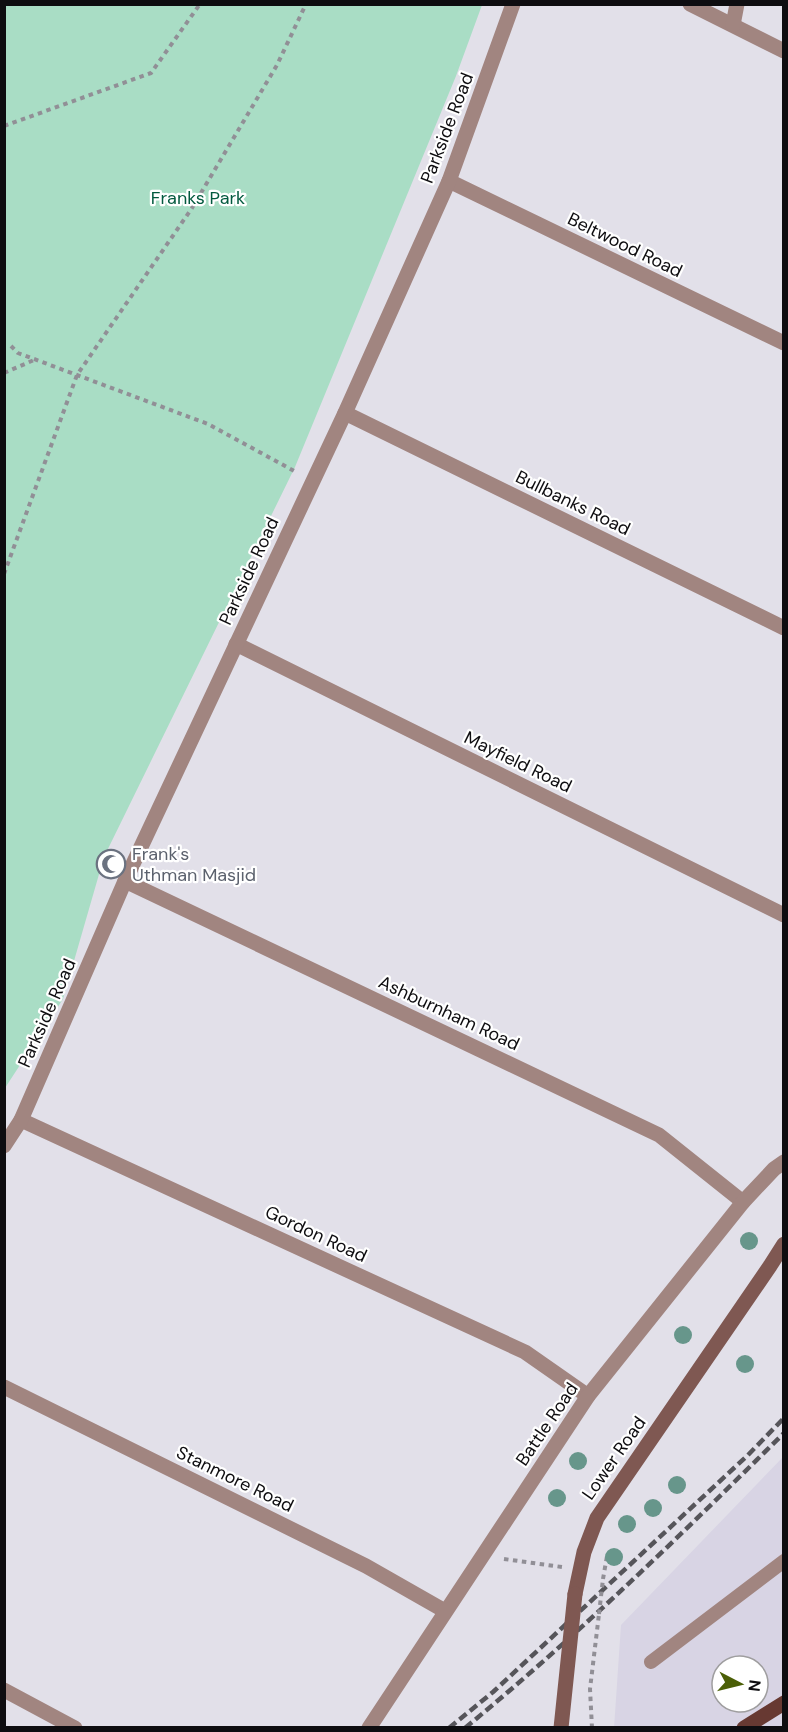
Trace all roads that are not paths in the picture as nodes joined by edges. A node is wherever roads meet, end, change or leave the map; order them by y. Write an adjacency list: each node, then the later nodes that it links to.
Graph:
1 (513, 4): 6 (street, Parkside Road)
2 (690, 4): 4 (street)
3 (737, 4): 4 (street)
4 (733, 25): 5 (street)
5 (783, 51)
6 (448, 181): 7 (street, Beltwood Road); 8 (street, Parkside Road)
7 (783, 343)
8 (345, 413): 9 (street, Bullbanks Road); 10 (street, Parkside Road)
9 (783, 628)
10 (236, 644): 11 (street, Parkside Road); 12 (street, Mayfield Road)
11 (126, 880): 13 (street, Parkside Road); 16 (street, Ashburnham Road)
12 (783, 915)
13 (21, 1120): 14 (street, Parkside Road); 19 (street, Gordon Road)
14 (4, 1146)
15 (783, 1162): 16 (street, Battle Road)
16 (743, 1202): 19 (street, Battle Road)
17 (783, 1244): 27 (main road, Lower Road, bridge)
18 (4, 1387): 21 (street, Stanmore Road)
19 (588, 1396): 21 (street, Battle Road)
20 (783, 1561): 22 (lane)
21 (446, 1611): 26 (street, Battle Road)
22 (651, 1662)
23 (4, 1690): 25 (street)
24 (783, 1703): 28 (main road)
25 (75, 1728)
26 (369, 1728)
27 (561, 1728)
28 (744, 1728)

